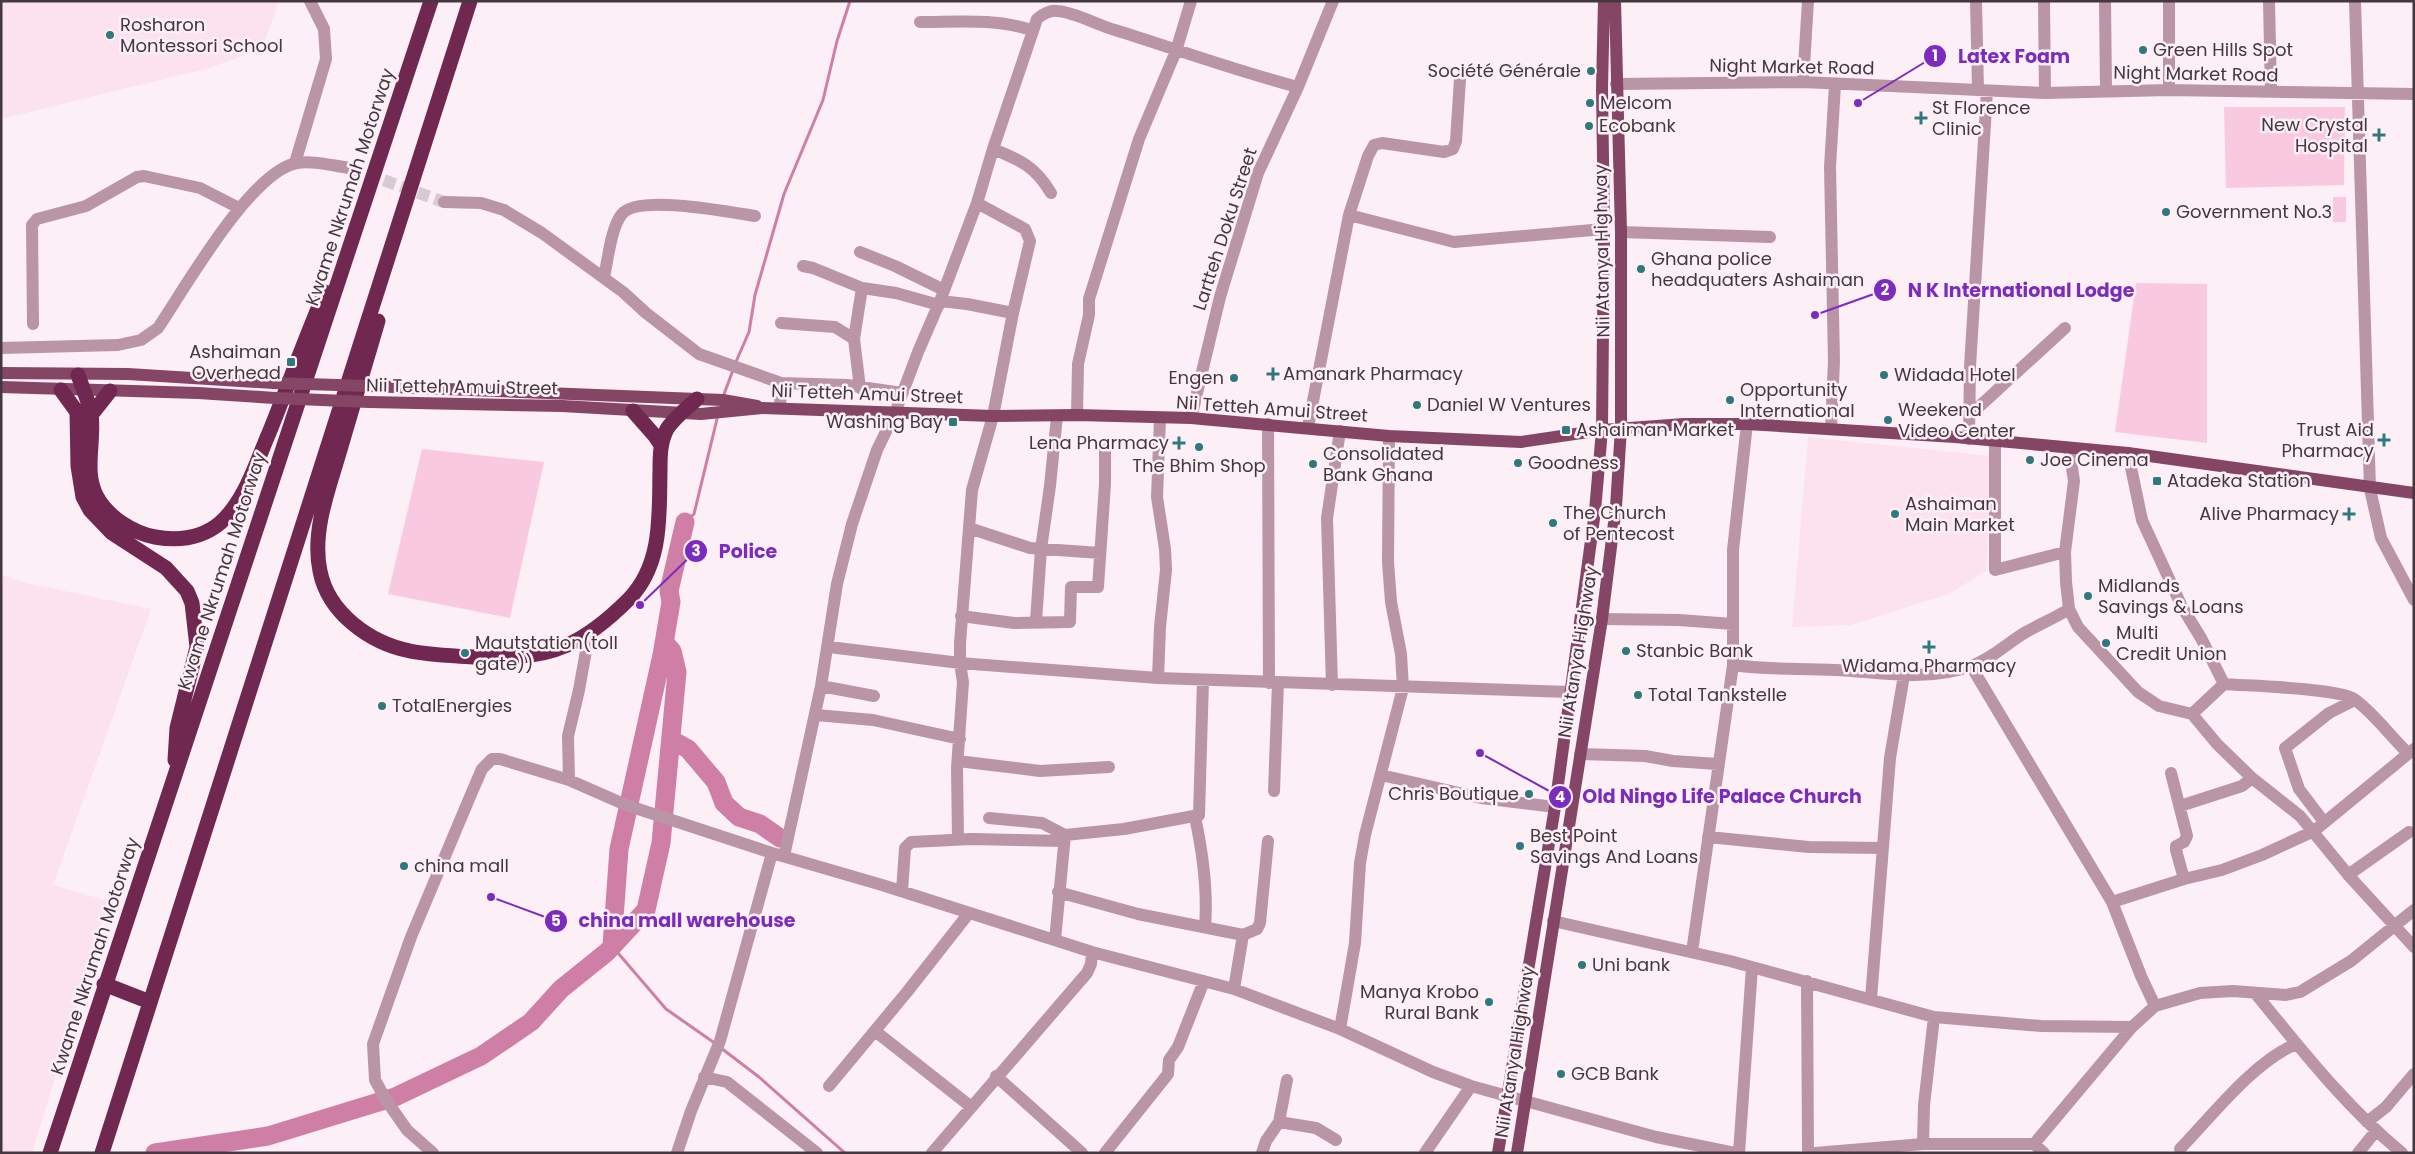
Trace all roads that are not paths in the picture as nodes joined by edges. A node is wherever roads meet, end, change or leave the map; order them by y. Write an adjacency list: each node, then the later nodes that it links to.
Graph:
1 (310, 1): 32 (street)
2 (431, 1): 38 (highway, Kwame Nkrumah Motorway)
3 (470, 1): 41 (highway)
4 (1191, 1): 18 (street)
5 (1333, 1): 23 (street, Lartteh Doku Street)
6 (1604, 1): 42 (main road)
7 (1615, 1): 21 (main road, Nii Atanya Highway)
8 (1808, 1): 20 (street)
9 (1976, 1): 24 (street)
10 (2044, 1): 27 (street)
11 (2105, 1): 25 (street)
12 (2169, 1): 26 (street)
13 (2269, 1): 28 (street)
14 (2355, 1): 29 (street)
15 (1054, 6): 17 (street); 18 (street)
16 (920, 22): 17 (street)
17 (1031, 30): 31 (street)
18 (1176, 50): 23 (street); 72 (street)
19 (1460, 79): 39 (street)
20 (1803, 82): 21 (street, Night Market Road); 22 (street, Night Market Road)
21 (1616, 84): 43 (main road, Nii Atanya Highway)
22 (1836, 85): 24 (street, Night Market Road); 82 (street)
23 (1298, 87): 77 (street, Lartteh Doku Street)
24 (1983, 90): 27 (street, Night Market Road); 75 (street)
25 (2106, 90): 26 (street, Night Market Road); 27 (street, Night Market Road)
26 (2169, 90): 28 (street, Night Market Road)
27 (2045, 92)
28 (2271, 92): 29 (street, Night Market Road)
29 (2357, 93): 30 (street, Night Market Road); 92 (street)
30 (2414, 94)
31 (993, 148): 34 (street); 36 (street)
32 (295, 163): 33 (street); 37 (street)
33 (350, 168)
34 (1051, 193)
35 (444, 202): 47 (street)
36 (977, 203): 49 (street); 50 (street)
37 (239, 208): 52 (street); 55 (street)
38 (362, 214): 71 (highway); 130 (highway, Kwame Nkrumah Motorway)
39 (1349, 215): 42 (street); 80 (street)
40 (755, 216): 47 (street)
41 (398, 224): 104 (highway); 169 (highway)
42 (1604, 229): 83 (main road)
43 (1620, 232): 44 (street); 81 (main road, Nii Atanya Highway)
44 (1770, 237)
45 (860, 252): 49 (street)
46 (803, 266): 48 (street)
47 (604, 277): 58 (street)
48 (862, 288): 49 (street); 54 (street)
49 (941, 299): 50 (street); 64 (street)
50 (1013, 313): 73 (street)
51 (781, 323): 54 (street)
52 (33, 324)
53 (2065, 328): 75 (street)
54 (854, 339): 60 (street)
55 (1, 348)
56 (1, 373): 57 (main road)
57 (78, 375): 62 (highway); 65 (main road, bridge)
58 (781, 383): 60 (street); 67 (street)
59 (1, 387): 61 (main road, Nii Tetteh Amui Street)
60 (860, 388): 64 (street)
61 (61, 390): 62 (main road, Nii Tetteh Amui Street); 130 (highway)
62 (83, 390): 63 (main road, Nii Tetteh Amui Street); 71 (highway)
63 (110, 391): 68 (main road, Nii Tetteh Amui Street, bridge); 71 (highway)
64 (902, 393): 70 (street)
65 (697, 399): 66 (main road); 69 (highway)
66 (762, 408): 67 (main road, Nii Tetteh Amui Street); 69 (main road, Nii Tetteh Amui Street)
67 (780, 408): 70 (main road, Nii Tetteh Amui Street)
68 (632, 411): 69 (main road, Nii Tetteh Amui Street); 88 (highway)
69 (682, 413): 88 (highway)
70 (895, 413): 73 (main road, Nii Tetteh Amui Street); 105 (street)
71 (91, 415)
72 (1077, 415): 74 (main road, Nii Tetteh Amui Street); 76 (main road, Nii Tetteh Amui Street)
73 (993, 416): 74 (main road, Nii Tetteh Amui Street); 94 (street)
74 (1057, 416): 95 (street)
75 (1969, 416): 86 (street)
76 (1160, 418): 77 (main road, Nii Tetteh Amui Street); 110 (street)
77 (1191, 418): 78 (main road, Nii Tetteh Amui Street)
78 (1268, 424): 80 (main road, Nii Tetteh Amui Street); 112 (street)
79 (1747, 424): 81 (main road, Nii Tetteh Amui Street); 82 (main road, Nii Tetteh Amui Street); 103 (street)
80 (1308, 427): 84 (main road, Nii Tetteh Amui Street)
81 (1621, 428): 83 (main road, Nii Tetteh Amui Street); 101 (main road, Nii Atanya Highway)
82 (1831, 429): 86 (main road, Nii Tetteh Amui Street)
83 (1602, 430): 85 (main road, Nii Tetteh Amui Street); 117 (main road)
84 (1340, 431): 85 (main road, Nii Tetteh Amui Street); 114 (street)
85 (1389, 436): 116 (street)
86 (1969, 439): 87 (main road, Nii Tetteh Amui Street)
87 (1996, 442): 89 (main road, Nii Tetteh Amui Street); 96 (street)
88 (661, 446): 104 (highway)
89 (2069, 448): 91 (main road, Nii Tetteh Amui Street); 96 (street)
90 (1105, 450): 97 (street)
91 (2128, 453): 92 (main road, Nii Tetteh Amui Street); 113 (street)
92 (2370, 488): 93 (main road, Nii Tetteh Amui Street); 98 (street)
93 (2414, 493)
94 (969, 528): 95 (street); 100 (street)
95 (1041, 549): 97 (street); 102 (street)
96 (2065, 552): 99 (street)
97 (1100, 553): 102 (street)
98 (2414, 600)
99 (2069, 609): 108 (street); 121 (street)
100 (961, 616): 102 (street); 106 (street)
101 (1602, 619): 103 (street); 124 (main road, Nii Atanya Highway)
102 (1036, 622)
103 (1733, 624): 107 (street)
104 (589, 634): 132 (street)
105 (829, 647): 106 (street); 115 (street)
106 (960, 663): 110 (street); 122 (street)
107 (1733, 665): 109 (street); 126 (street)
108 (1971, 666): 109 (street); 151 (street)
109 (1904, 675): 145 (street)
110 (1158, 678): 111 (street)
111 (1203, 680): 112 (street); 136 (street)
112 (1273, 683): 114 (street); 133 (street)
113 (2224, 684): 119 (street); 121 (street)
114 (1332, 685): 116 (street)
115 (821, 686): 118 (street); 120 (street)
116 (1403, 688): 117 (street); 129 (street)
117 (1570, 692): 135 (main road)
118 (874, 696)
119 (2355, 700): 123 (street); 138 (street)
120 (816, 714): 122 (street); 146 (street)
121 (2192, 714): 131 (street)
122 (960, 739): 125 (street)
123 (2411, 751): 138 (street)
124 (1580, 754): 126 (street); 154 (main road, Nii Atanya Highway)
125 (958, 761): 127 (street); 143 (street)
126 (1718, 764): 141 (street)
127 (1109, 767)
128 (2170, 773): 134 (street)
129 (1381, 775): 135 (street); 173 (street)
130 (175, 777): 165 (highway, Kwame Nkrumah Motorway)
131 (2252, 778): 134 (street); 139 (street)
132 (569, 780): 146 (street); 194 (street)
133 (1274, 791)
134 (2180, 806): 148 (street)
135 (1555, 807): 182 (main road)
136 (1195, 817): 142 (street); 155 (street)
137 (989, 818): 142 (street)
138 (2324, 822): 139 (street)
139 (2314, 831): 147 (street); 148 (street)
140 (2409, 832): 147 (street)
141 (1708, 837): 145 (street); 161 (street)
142 (1064, 838): 143 (street); 150 (street)
143 (958, 840): 149 (street)
144 (1268, 841): 157 (street)
145 (1882, 848): 168 (street)
146 (778, 855): 149 (street); 178 (street)
147 (2348, 874): 156 (street)
148 (2184, 879): 151 (street)
149 (902, 891): 153 (street)
150 (1058, 892): 155 (street); 158 (street)
151 (2112, 902): 170 (street)
152 (2414, 910): 156 (street)
153 (969, 913): 158 (street); 174 (street)
154 (1553, 921): 161 (street); 183 (main road, Nii Atanya Highway)
155 (1205, 927): 157 (street)
156 (2394, 927): 159 (street); 167 (street)
157 (1243, 935): 166 (street)
158 (1055, 940): 160 (street)
159 (2414, 948)
160 (1092, 952): 163 (street); 177 (street)
161 (1692, 952): 162 (street)
162 (1752, 967): 164 (street); 203 (street)
163 (1204, 980): 166 (street); 198 (street)
164 (1808, 981): 168 (street); 204 (street)
165 (104, 984): 169 (highway); 192 (highway, Kwame Nkrumah Motorway)
166 (1234, 989): 173 (street)
167 (2255, 993): 170 (street); 175 (street)
168 (1871, 999): 171 (street)
169 (150, 1002): 193 (highway)
170 (2155, 1006): 172 (street)
171 (1934, 1017): 172 (street); 188 (street)
172 (2132, 1027): 189 (street)
173 (1340, 1029): 181 (street)
174 (875, 1031): 180 (street); 184 (street)
175 (2296, 1044): 186 (street); 190 (street)
176 (2414, 1074): 186 (street)
177 (996, 1076): 184 (street); 197 (street)
178 (704, 1077): 191 (street); 195 (street)
179 (1286, 1080): 185 (street)
180 (829, 1086)
181 (1471, 1086): 182 (street); 200 (street)
182 (1506, 1095): 183 (street); 201 (main road)
183 (1524, 1099): 202 (main road, Nii Atanya Highway); 203 (street)
184 (970, 1106): 196 (street)
185 (1278, 1122): 187 (street); 199 (street)
186 (2372, 1127): 207 (street); 208 (street)
187 (1336, 1140)
188 (1923, 1144): 189 (street); 205 (street)
189 (2034, 1144): 206 (street)
190 (2180, 1149)
191 (809, 1150)
192 (50, 1153)
193 (102, 1153)
194 (433, 1153)
195 (677, 1153)
196 (932, 1153)
197 (1082, 1153)
198 (1106, 1153)
199 (1262, 1153)
200 (1425, 1153)
201 (1498, 1153)
202 (1517, 1153)
203 (1737, 1153)
204 (1808, 1153)
205 (1815, 1153)
206 (2044, 1153)
207 (2358, 1153)
208 (2402, 1153)

